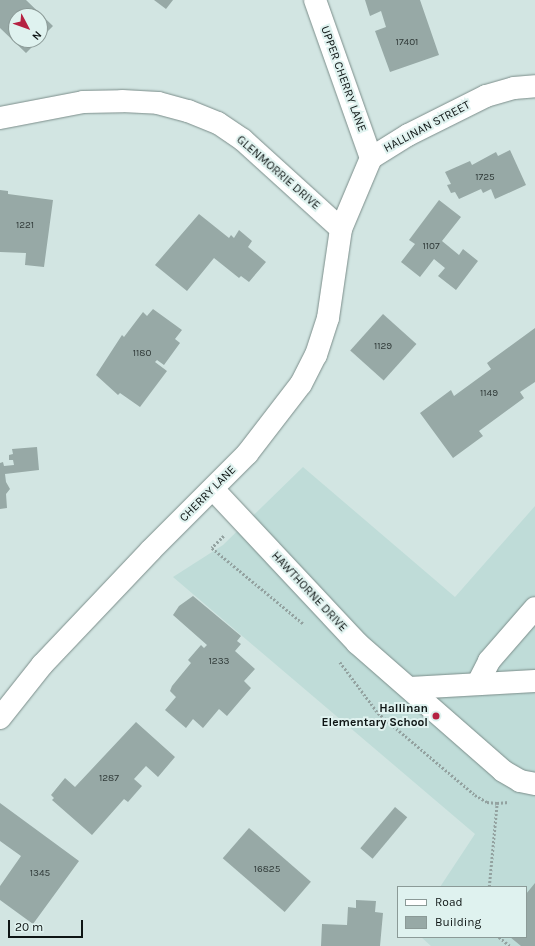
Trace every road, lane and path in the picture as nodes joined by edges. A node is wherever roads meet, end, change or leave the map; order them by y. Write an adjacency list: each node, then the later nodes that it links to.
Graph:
1 (315, 0): 4 (street, UPPER CHERRY LANE)
2 (535, 86): 4 (street, HALLINAN STREET)
3 (0, 118): 5 (street, GLENMORRIE DRIVE)
4 (371, 158): 5 (street, HALLINAN STREET)
5 (341, 229): 6 (street, CHERRY LANE)
6 (213, 489): 13 (street, HAWTHORNE DRIVE); 14 (street, CHERRY LANE)
7 (229, 531): 9 (path)
8 (535, 608): 12 (street)
9 (307, 627)
10 (338, 660): 17 (path)
11 (535, 681): 12 (street)
12 (478, 683): 13 (street)
13 (410, 688): 15 (street, HAWTHORNE DRIVE)
14 (0, 718)
15 (535, 784)
16 (511, 802): 17 (path)
17 (497, 803): 18 (path)
18 (489, 886)
19 (500, 938): 20 (path)
20 (510, 946)

